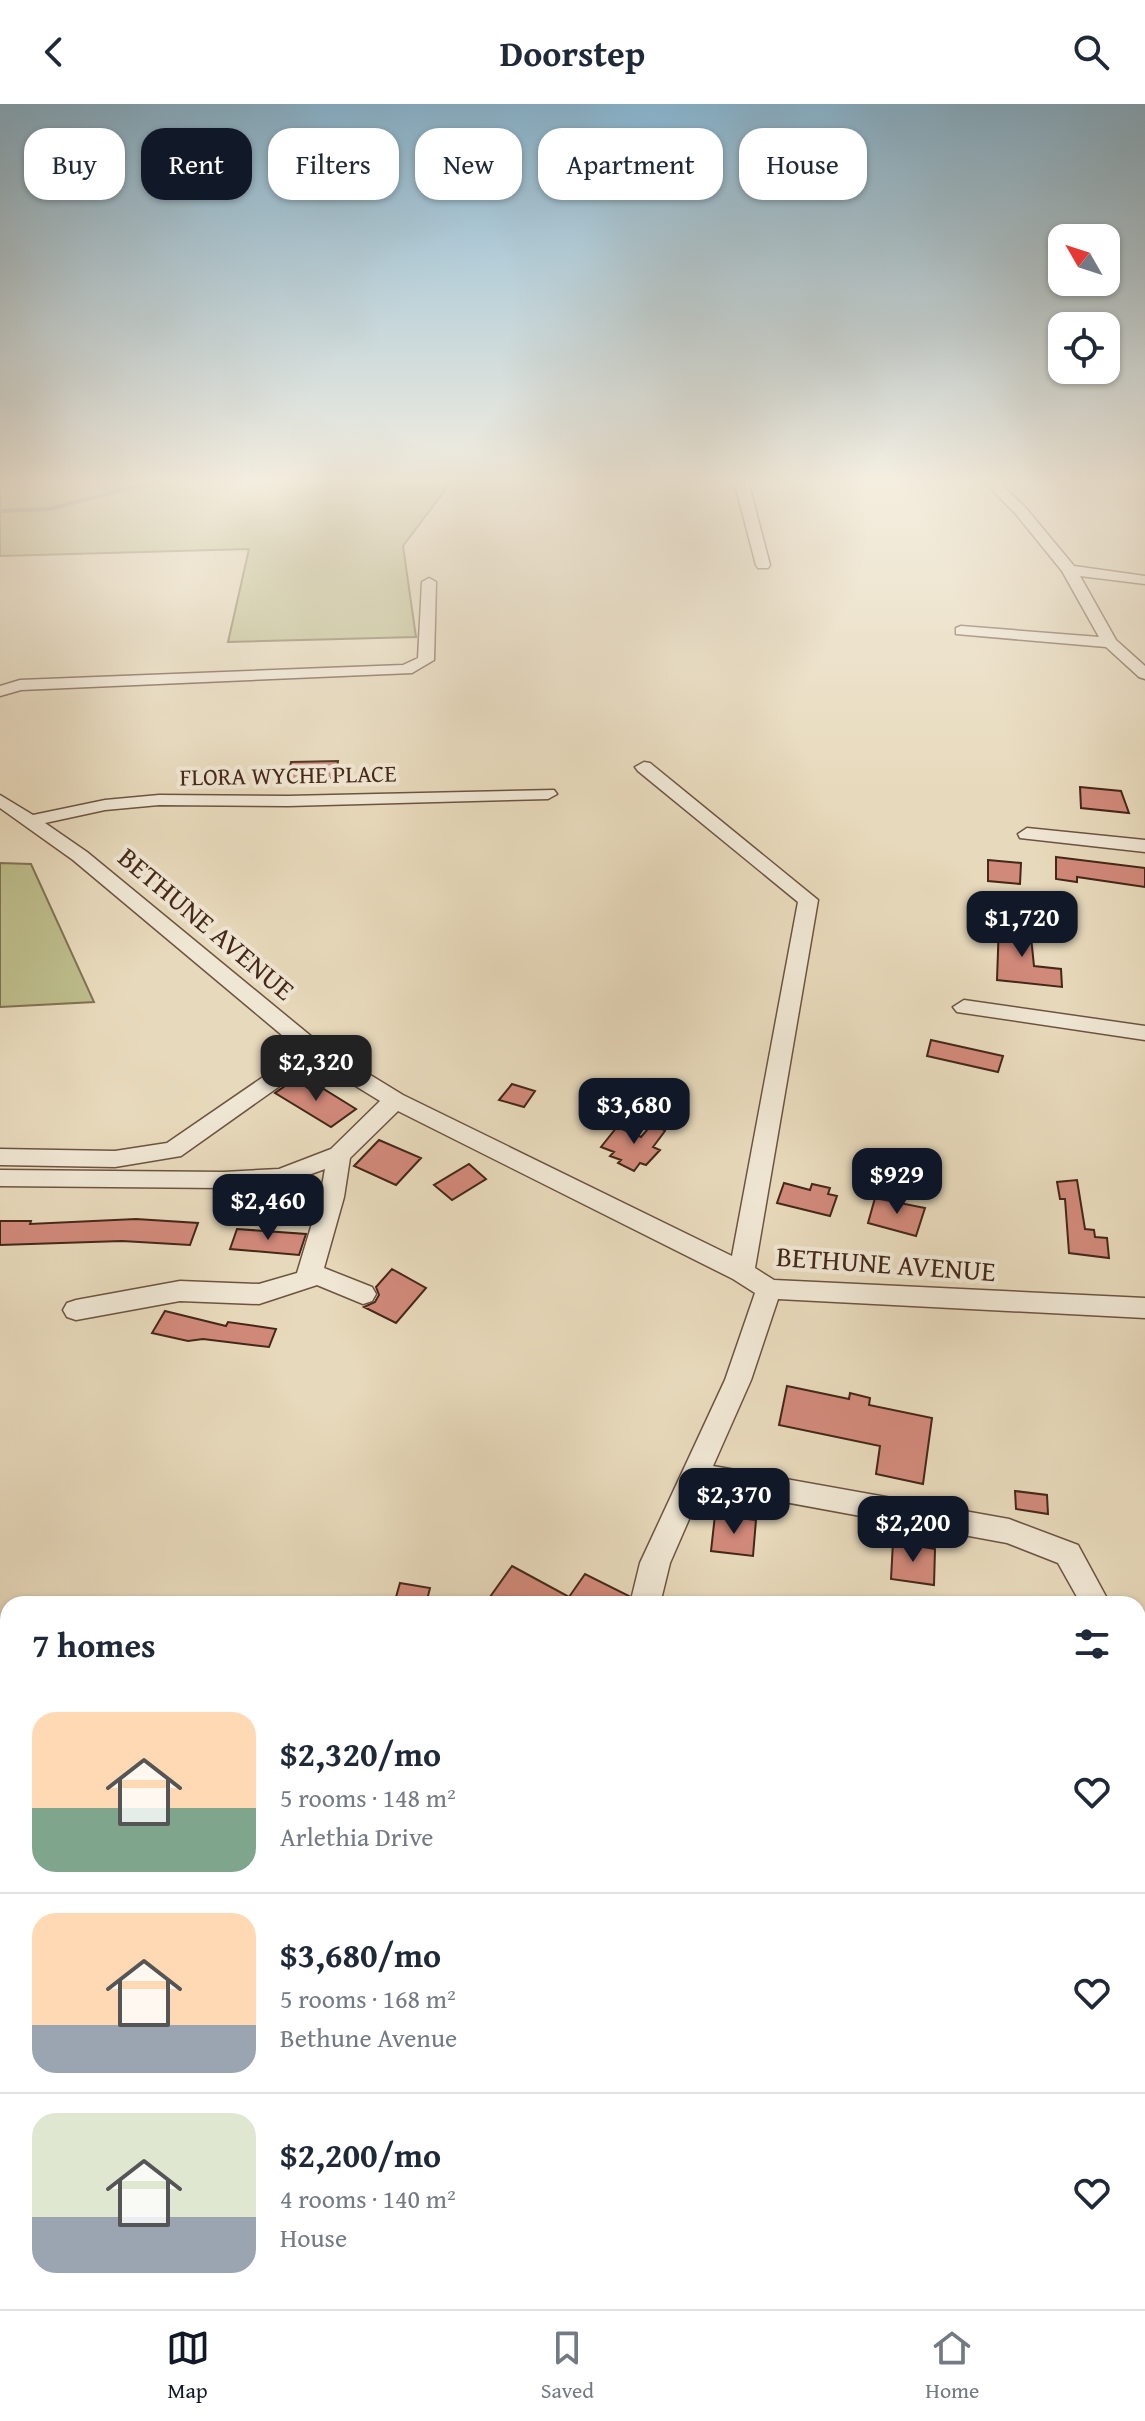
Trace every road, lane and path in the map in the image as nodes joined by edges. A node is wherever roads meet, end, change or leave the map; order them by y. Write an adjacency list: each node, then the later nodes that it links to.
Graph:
1 (429, 584): 6 (street)
2 (1077, 584): 4 (street)
3 (961, 631): 4 (street)
4 (1110, 643): 5 (street)
5 (1145, 674)
6 (0, 691)
7 (644, 767): 20 (street)
8 (548, 794): 10 (street, FLORA WYCHE PLACE)
9 (0, 800): 10 (street, BETHUNE AVENUE)
10 (31, 821): 15 (street, BETHUNE AVENUE)
11 (1027, 834): 12 (street)
12 (1145, 846)
13 (964, 1007): 14 (street)
14 (1145, 1033)
15 (315, 1051): 16 (street, BETHUNE AVENUE); 18 (street)
16 (395, 1100): 17 (street); 20 (street, BETHUNE AVENUE)
17 (339, 1155): 19 (street); 21 (street)
18 (0, 1157)
19 (0, 1178)
20 (742, 1272): 22 (street, BETHUNE AVENUE)
21 (308, 1279): 23 (street); 25 (street)
22 (769, 1289): 24 (street, BETHUNE AVENUE); 26 (street)
23 (363, 1294)
24 (1145, 1308)
25 (76, 1310)
26 (695, 1474): 27 (street); 28 (street)
27 (647, 1596)
28 (1092, 1596)

